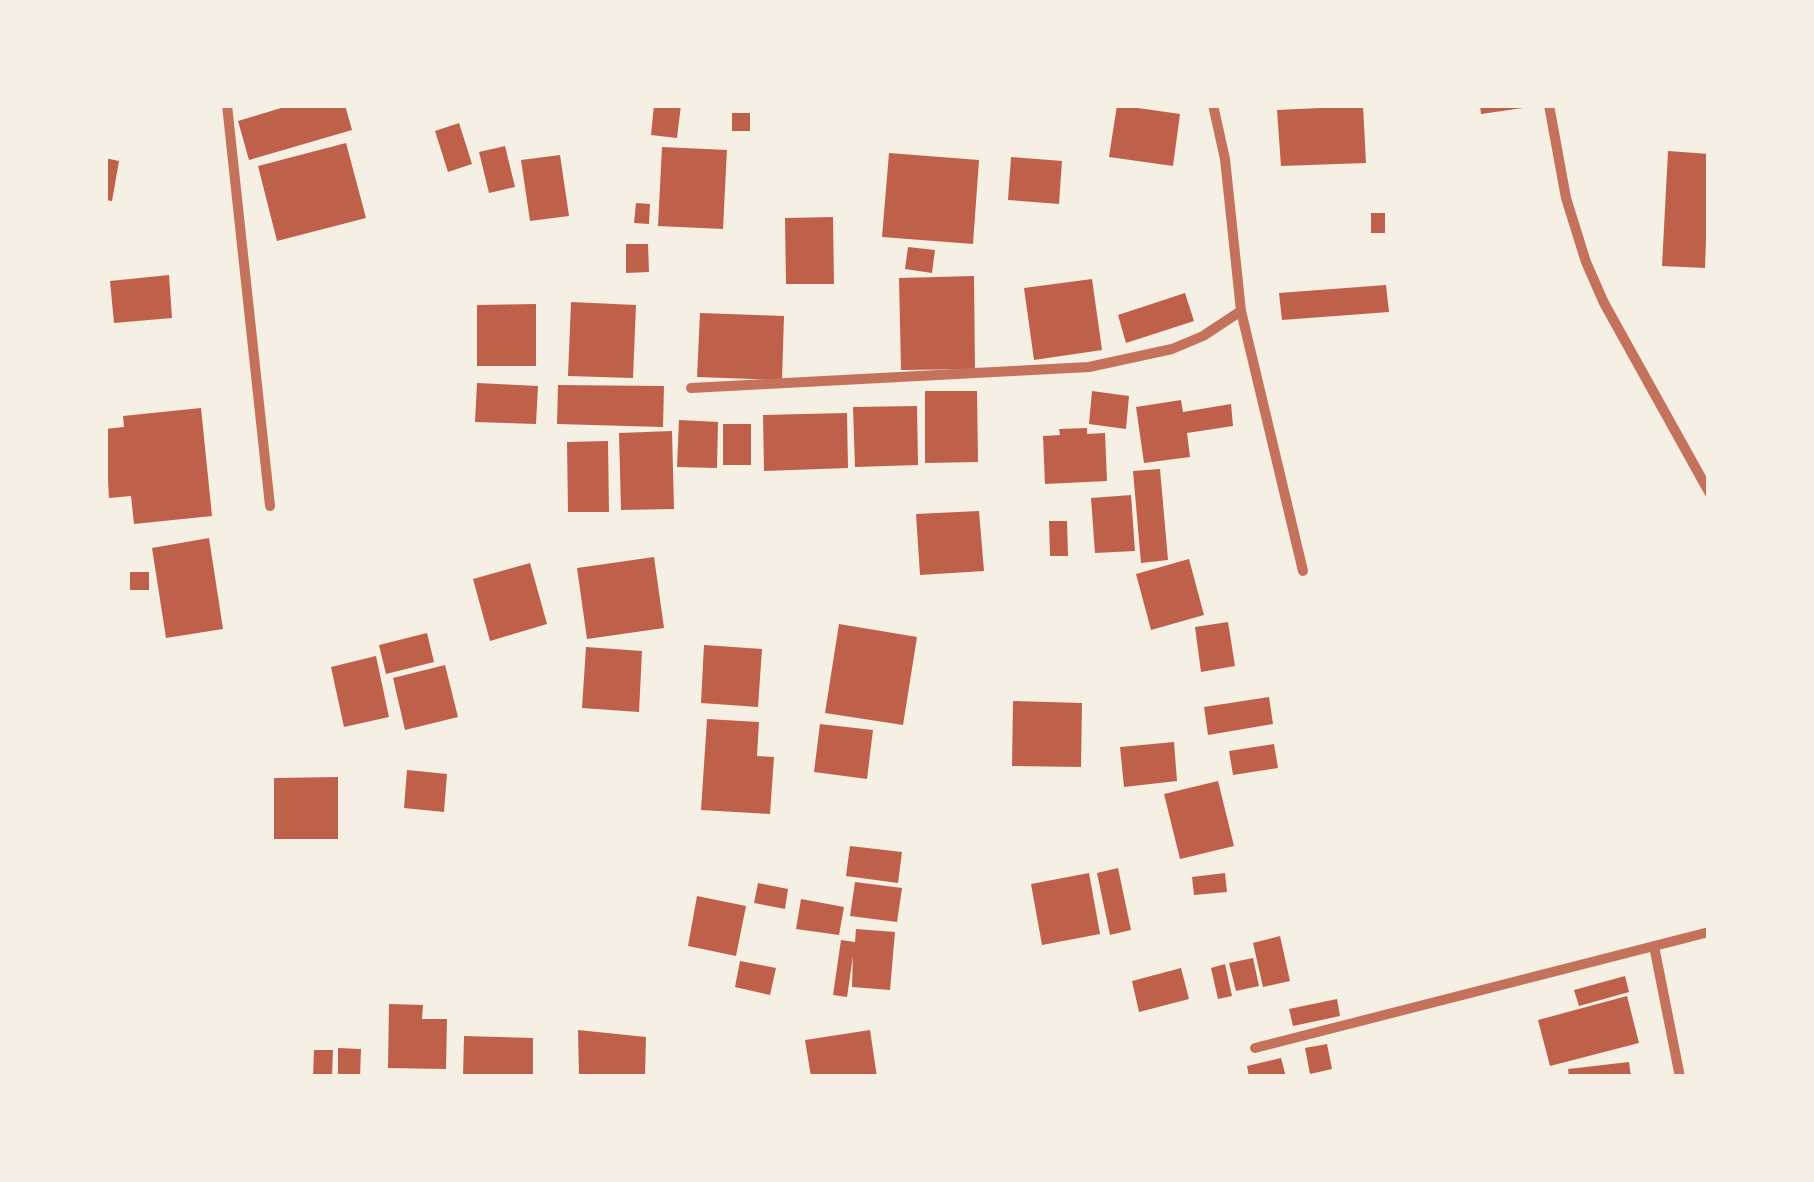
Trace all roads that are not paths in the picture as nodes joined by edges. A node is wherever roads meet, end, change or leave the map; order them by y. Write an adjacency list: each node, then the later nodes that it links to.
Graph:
1 (227, 105): 7 (street)
2 (1212, 105): 4 (street)
3 (1549, 105): 6 (street)
4 (1242, 310): 5 (street); 8 (street)
5 (691, 388)
6 (1709, 492)
7 (270, 506)
8 (1303, 571)
9 (1709, 932): 10 (street)
10 (1654, 946): 11 (street); 12 (street)
11 (1255, 1048)
12 (1680, 1077)

